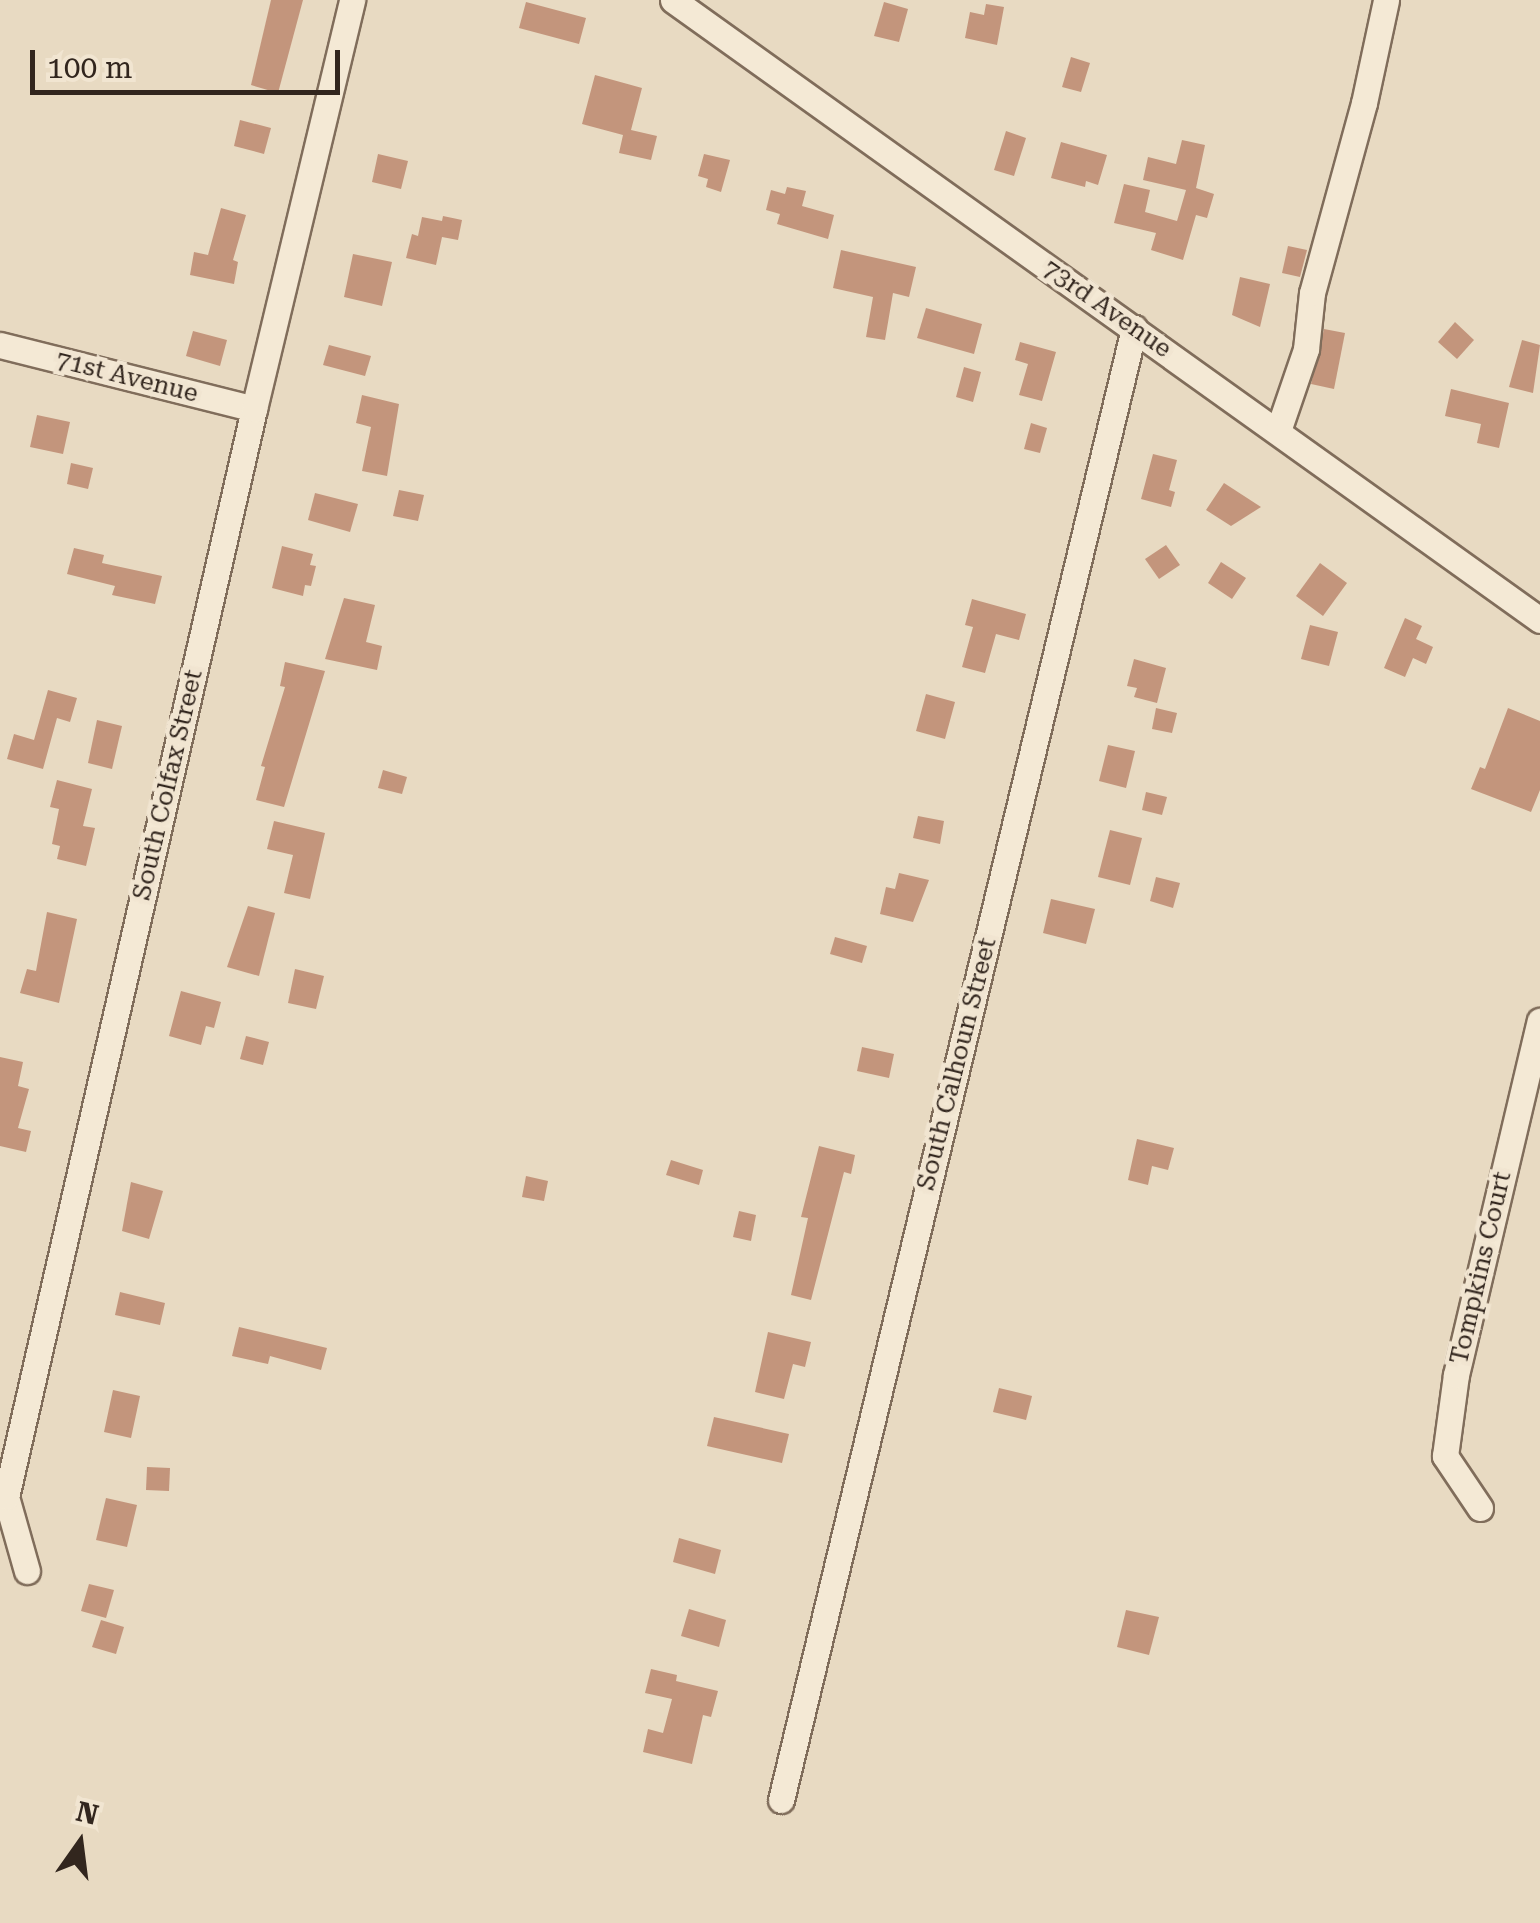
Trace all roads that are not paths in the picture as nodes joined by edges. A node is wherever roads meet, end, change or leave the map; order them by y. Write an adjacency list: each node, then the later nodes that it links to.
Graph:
1 (352, 0): 6 (street, South Colfax Street)
2 (673, 0): 4 (street, 73rd Avenue)
3 (1386, 0): 7 (street)
4 (1134, 328): 7 (street, 73rd Avenue); 12 (street, South Calhoun Street)
5 (0, 344): 6 (street, 71st Avenue)
6 (254, 409): 11 (street, South Colfax Street)
7 (1278, 431): 8 (street, 73rd Avenue)
8 (1540, 620)
9 (1540, 1021): 10 (street, Tompkins Court)
10 (1480, 1508)
11 (27, 1571)
12 (781, 1800)

